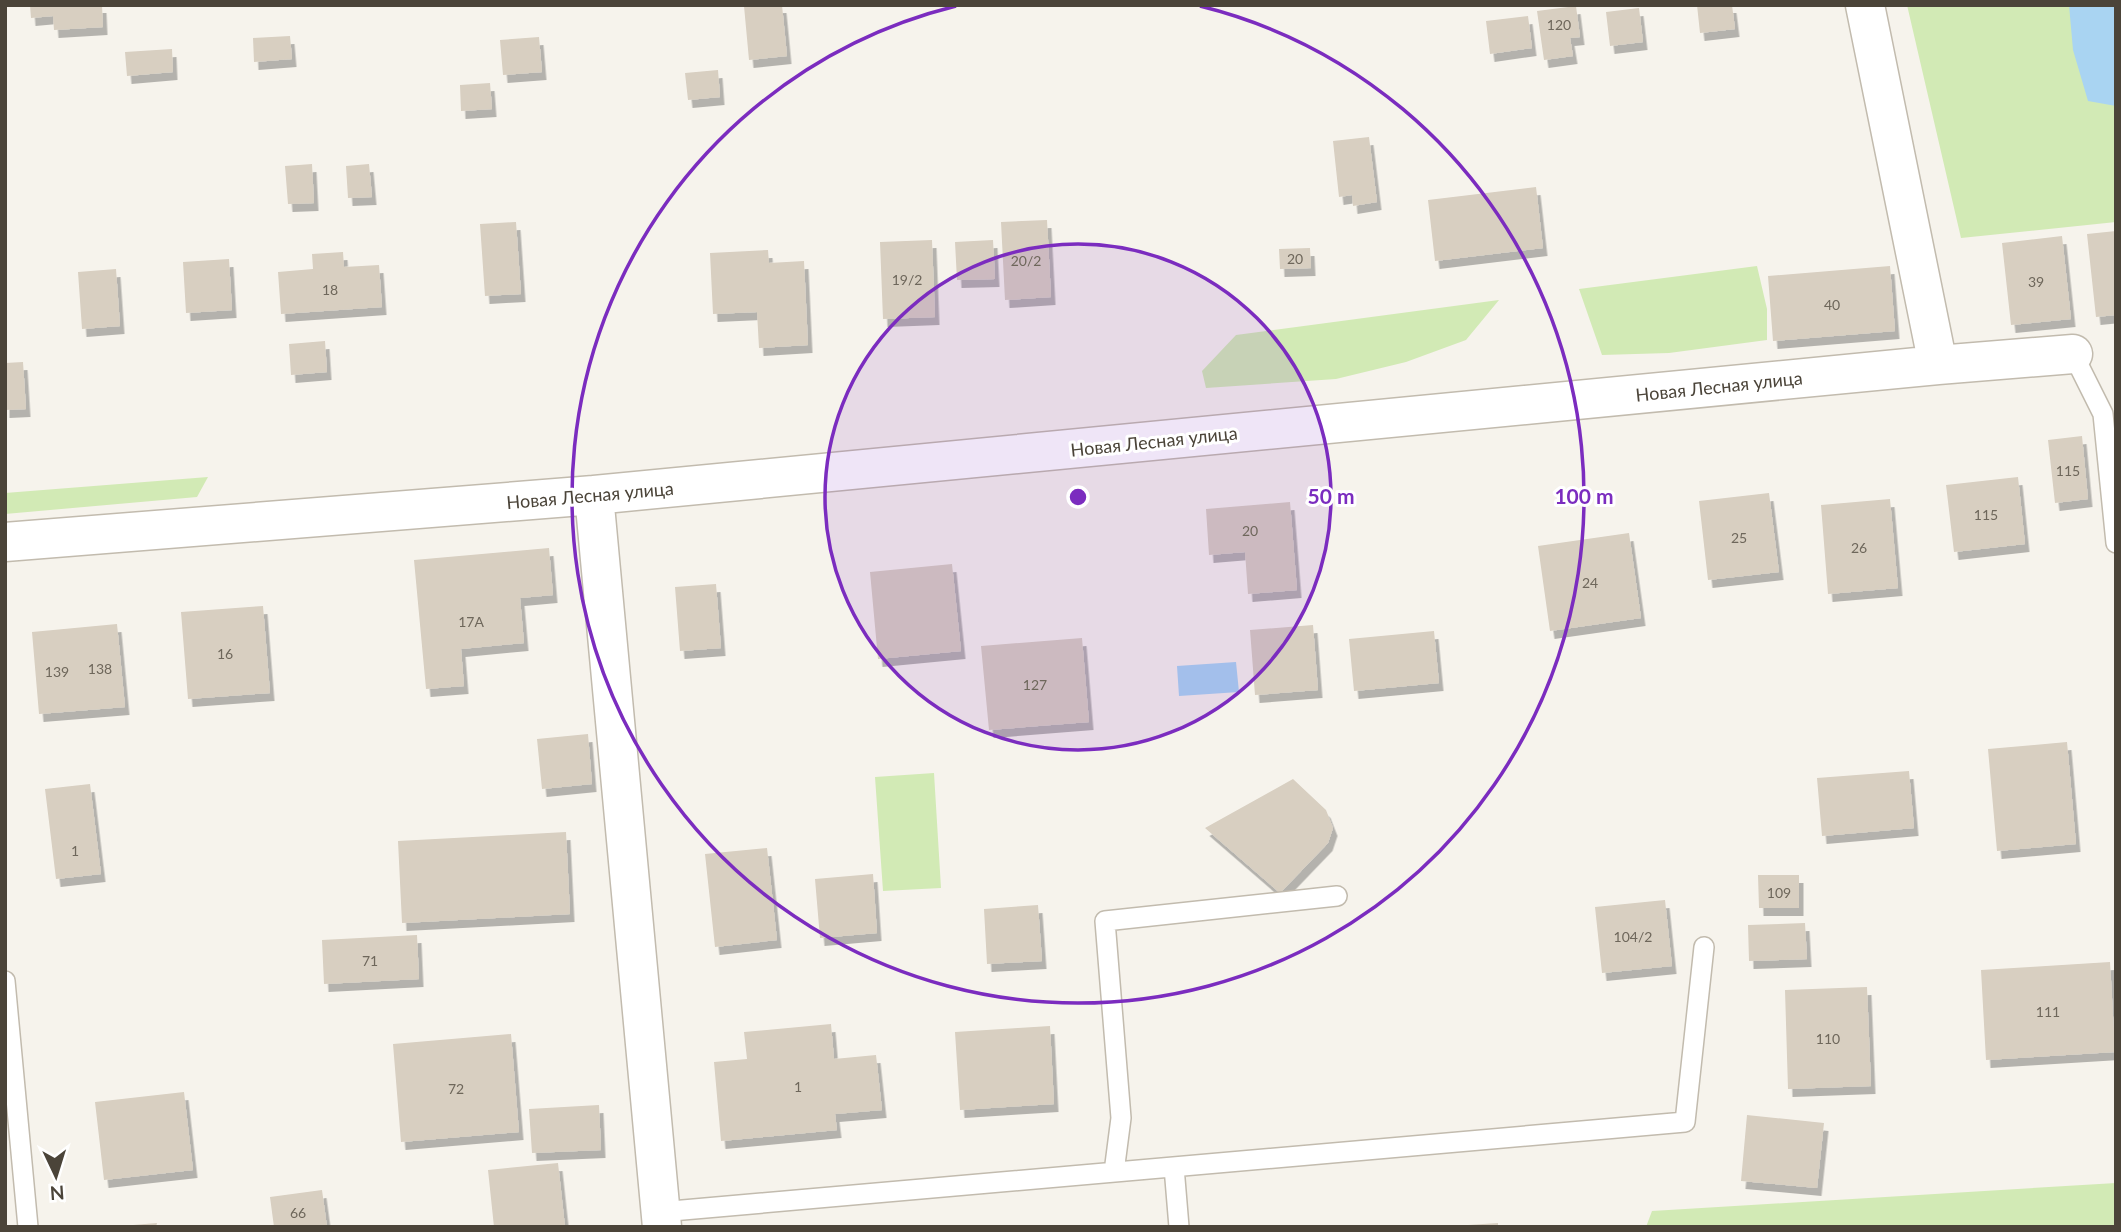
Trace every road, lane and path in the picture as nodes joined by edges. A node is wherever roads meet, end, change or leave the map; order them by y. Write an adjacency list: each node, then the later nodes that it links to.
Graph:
1 (1865, 5): 3 (street)
2 (2073, 354): 3 (street, Новая Лесная улица); 6 (lane)
3 (1938, 365): 4 (street, Новая Лесная улица)
4 (594, 495): 5 (street, Новая Лесная улица); 12 (street)
5 (5, 542)
6 (2116, 543)
7 (1337, 896): 11 (lane)
8 (1704, 947): 10 (lane)
9 (5, 981): 13 (lane)
10 (1174, 1167): 11 (lane); 14 (lane)
11 (1114, 1172): 12 (lane)
12 (661, 1219)
13 (28, 1227)
14 (1179, 1227)

